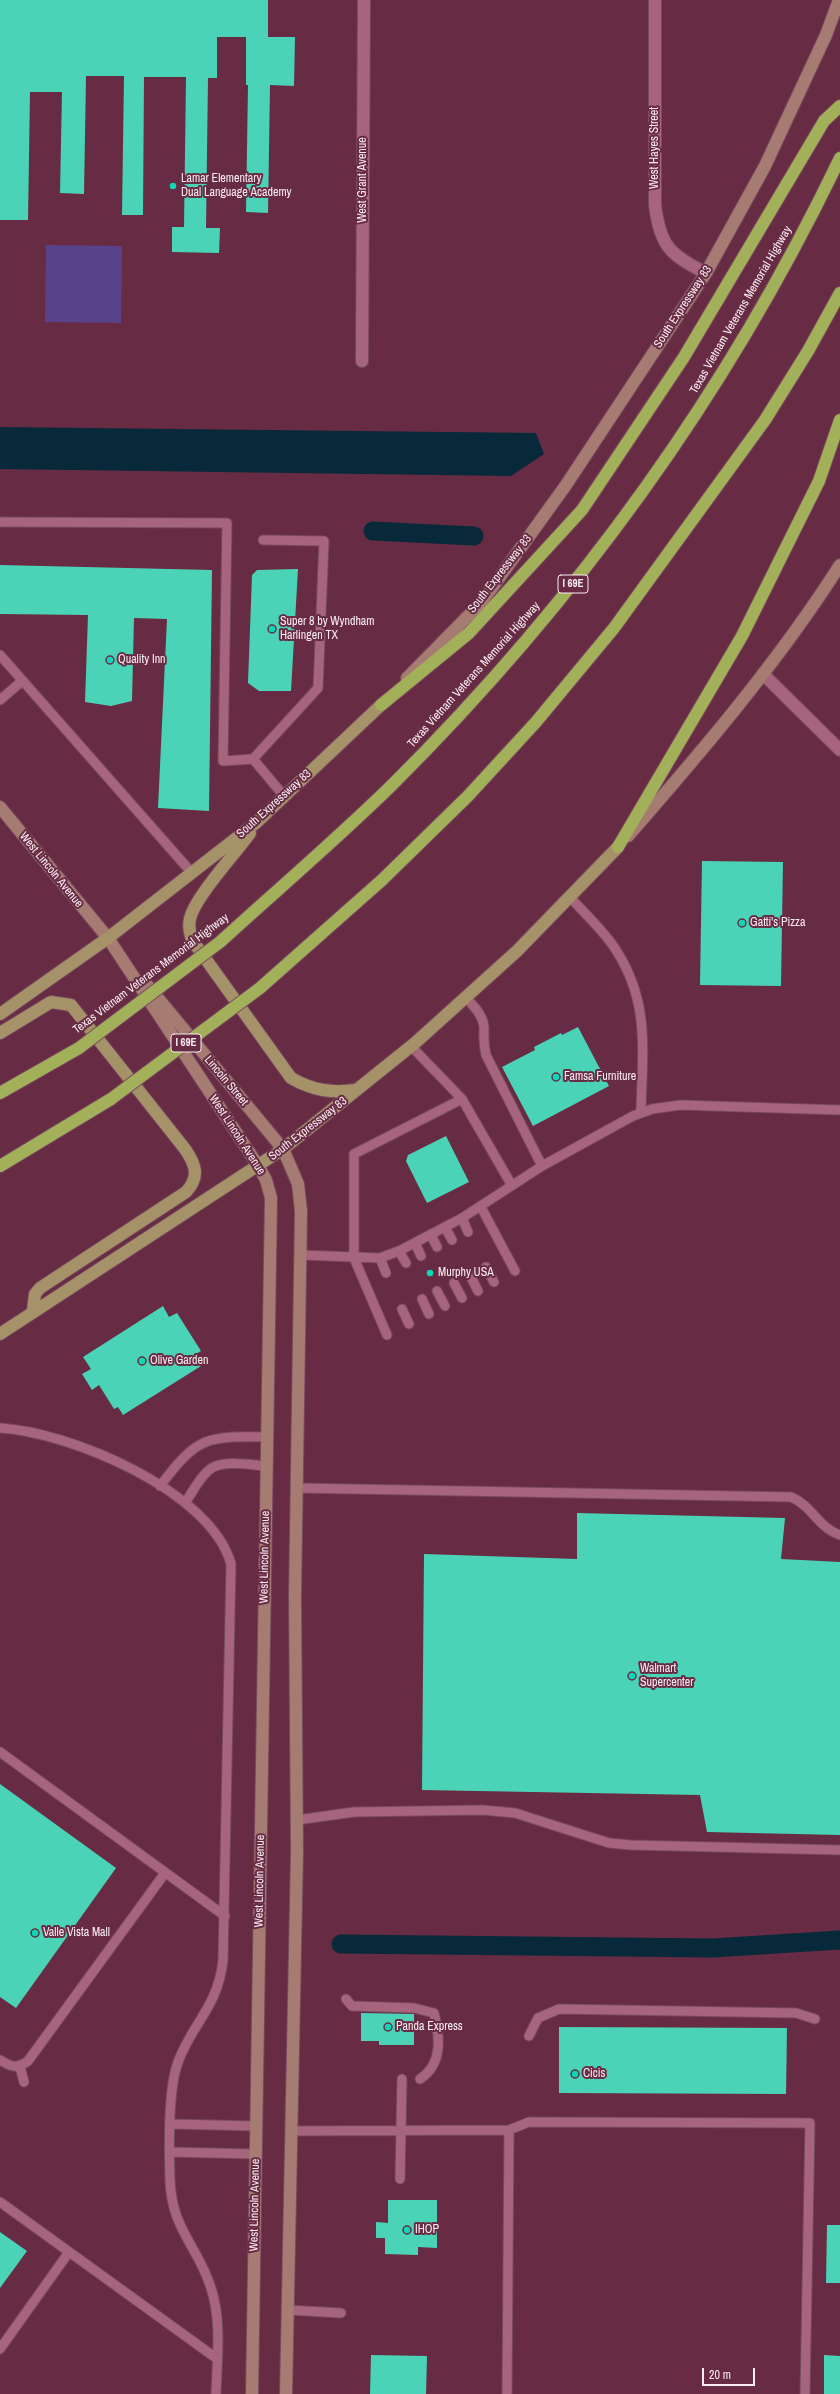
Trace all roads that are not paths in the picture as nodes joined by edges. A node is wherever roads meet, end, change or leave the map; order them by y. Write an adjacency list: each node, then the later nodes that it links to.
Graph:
1 (364, 0): 10 (street, West Grant Avenue)
2 (655, 0): 8 (street, West Hayes Street)
3 (839, 0): 5 (street, South Expressway 83)
4 (840, 17): 5 (street)
5 (826, 35): 8 (street, South Expressway 83)
6 (840, 106): 19 (highway)
7 (840, 158): 34 (highway, Texas Vietnam Veterans Memorial Highway / I 69E, bridge)
8 (706, 273): 19 (street, South Expressway 83)
9 (840, 293): 39 (highway, I 69E, bridge)
10 (362, 361)
11 (840, 420): 25 (highway)
12 (0, 522): 21 (lane)
13 (263, 540): 21 (lane)
14 (840, 565): 16 (street, South Expressway 83)
15 (0, 655): 17 (lane)
16 (763, 674): 20 (street); 25 (street, South Expressway 83)
17 (22, 681): 18 (lane); 26 (lane)
18 (0, 700)
19 (381, 705): 22 (main road, South Expressway 83)
20 (840, 750)
21 (253, 759): 22 (lane)
22 (284, 796): 24 (main road, South Expressway 83)
23 (0, 807): 28 (street, West Lincoln Avenue)
24 (257, 822): 26 (main road, South Expressway 83); 33 (main road)
25 (618, 847): 27 (main road, South Expressway 83)
26 (192, 873): 28 (main road, South Expressway 83)
27 (570, 897): 29 (main road, South Expressway 83); 37 (lane)
28 (108, 938): 30 (main road, South Expressway 83); 38 (street, Lincoln Street); 41 (street, West Lincoln Avenue)
29 (465, 997): 32 (main road, South Expressway 83); 40 (lane)
30 (0, 1014)
31 (0, 1033): 69 (main road)
32 (410, 1046): 33 (main road, South Expressway 83); 35 (lane)
33 (358, 1090): 38 (main road, South Expressway 83)
34 (0, 1093)
35 (462, 1099): 42 (lane); 54 (lane)
36 (840, 1110): 37 (lane)
37 (641, 1113): 40 (lane)
38 (283, 1149): 41 (main road, South Expressway 83); 52 (street)
39 (0, 1166)
40 (542, 1166): 42 (lane)
41 (259, 1167): 69 (main road, South Expressway 83); 75 (street, West Lincoln Avenue)
42 (511, 1184): 43 (lane)
43 (481, 1207): 44 (lane); 58 (lane)
44 (462, 1218): 45 (lane); 46 (lane)
45 (445, 1227): 47 (lane); 48 (lane)
46 (468, 1232)
47 (431, 1235): 49 (lane); 50 (lane)
48 (452, 1240)
49 (415, 1243): 51 (lane); 53 (lane)
50 (437, 1248)
51 (399, 1250): 55 (lane); 56 (lane)
52 (301, 1255): 54 (lane); 78 (street)
53 (421, 1256)
54 (354, 1258): 55 (lane); 73 (lane)
55 (380, 1258): 59 (lane)
56 (406, 1263)
57 (486, 1267): 61 (lane)
58 (515, 1271)
59 (386, 1273)
60 (470, 1275): 64 (lane)
61 (494, 1282)
62 (454, 1283): 65 (lane)
63 (437, 1291): 67 (lane)
64 (478, 1291)
65 (462, 1298)
66 (422, 1299): 70 (lane)
67 (445, 1306)
68 (402, 1309): 71 (lane)
69 (33, 1310): 72 (main road, South Expressway 83)
70 (429, 1314)
71 (409, 1324)
72 (0, 1334)
73 (387, 1335)
74 (0, 1428): 77 (lane)
75 (267, 1437): 76 (street, West Lincoln Avenue); 77 (lane)
76 (267, 1466): 79 (lane); 95 (street, West Lincoln Avenue)
77 (160, 1486): 79 (lane)
78 (297, 1488): 80 (lane); 82 (street)
79 (185, 1503): 85 (lane)
80 (840, 1535)
81 (0, 1752): 84 (lane)
82 (297, 1820): 83 (lane); 97 (street)
83 (840, 1850)
84 (165, 1872): 85 (lane); 90 (lane)
85 (225, 1916): 94 (lane)
86 (346, 1999): 92 (lane)
87 (815, 2019): 88 (lane)
88 (529, 2036)
89 (0, 2060): 90 (lane)
90 (20, 2066): 93 (lane)
91 (402, 2079): 98 (lane)
92 (420, 2079)
93 (24, 2082)
94 (171, 2124): 95 (lane); 99 (lane)
95 (256, 2126): 100 (street, West Lincoln Avenue)
96 (509, 2130): 98 (lane); 111 (lane); 112 (lane)
97 (292, 2131): 98 (lane); 104 (street)
98 (401, 2131): 101 (lane)
99 (170, 2152): 100 (lane); 107 (lane)
100 (256, 2154): 109 (street, West Lincoln Avenue)
101 (400, 2179)
102 (0, 2202): 103 (lane)
103 (69, 2252): 106 (lane); 107 (lane)
104 (288, 2310): 105 (lane); 110 (street)
105 (341, 2313)
106 (0, 2349)
107 (216, 2358): 108 (lane)
108 (216, 2394)
109 (252, 2394)
110 (286, 2394)
111 (507, 2394)
112 (805, 2394)

